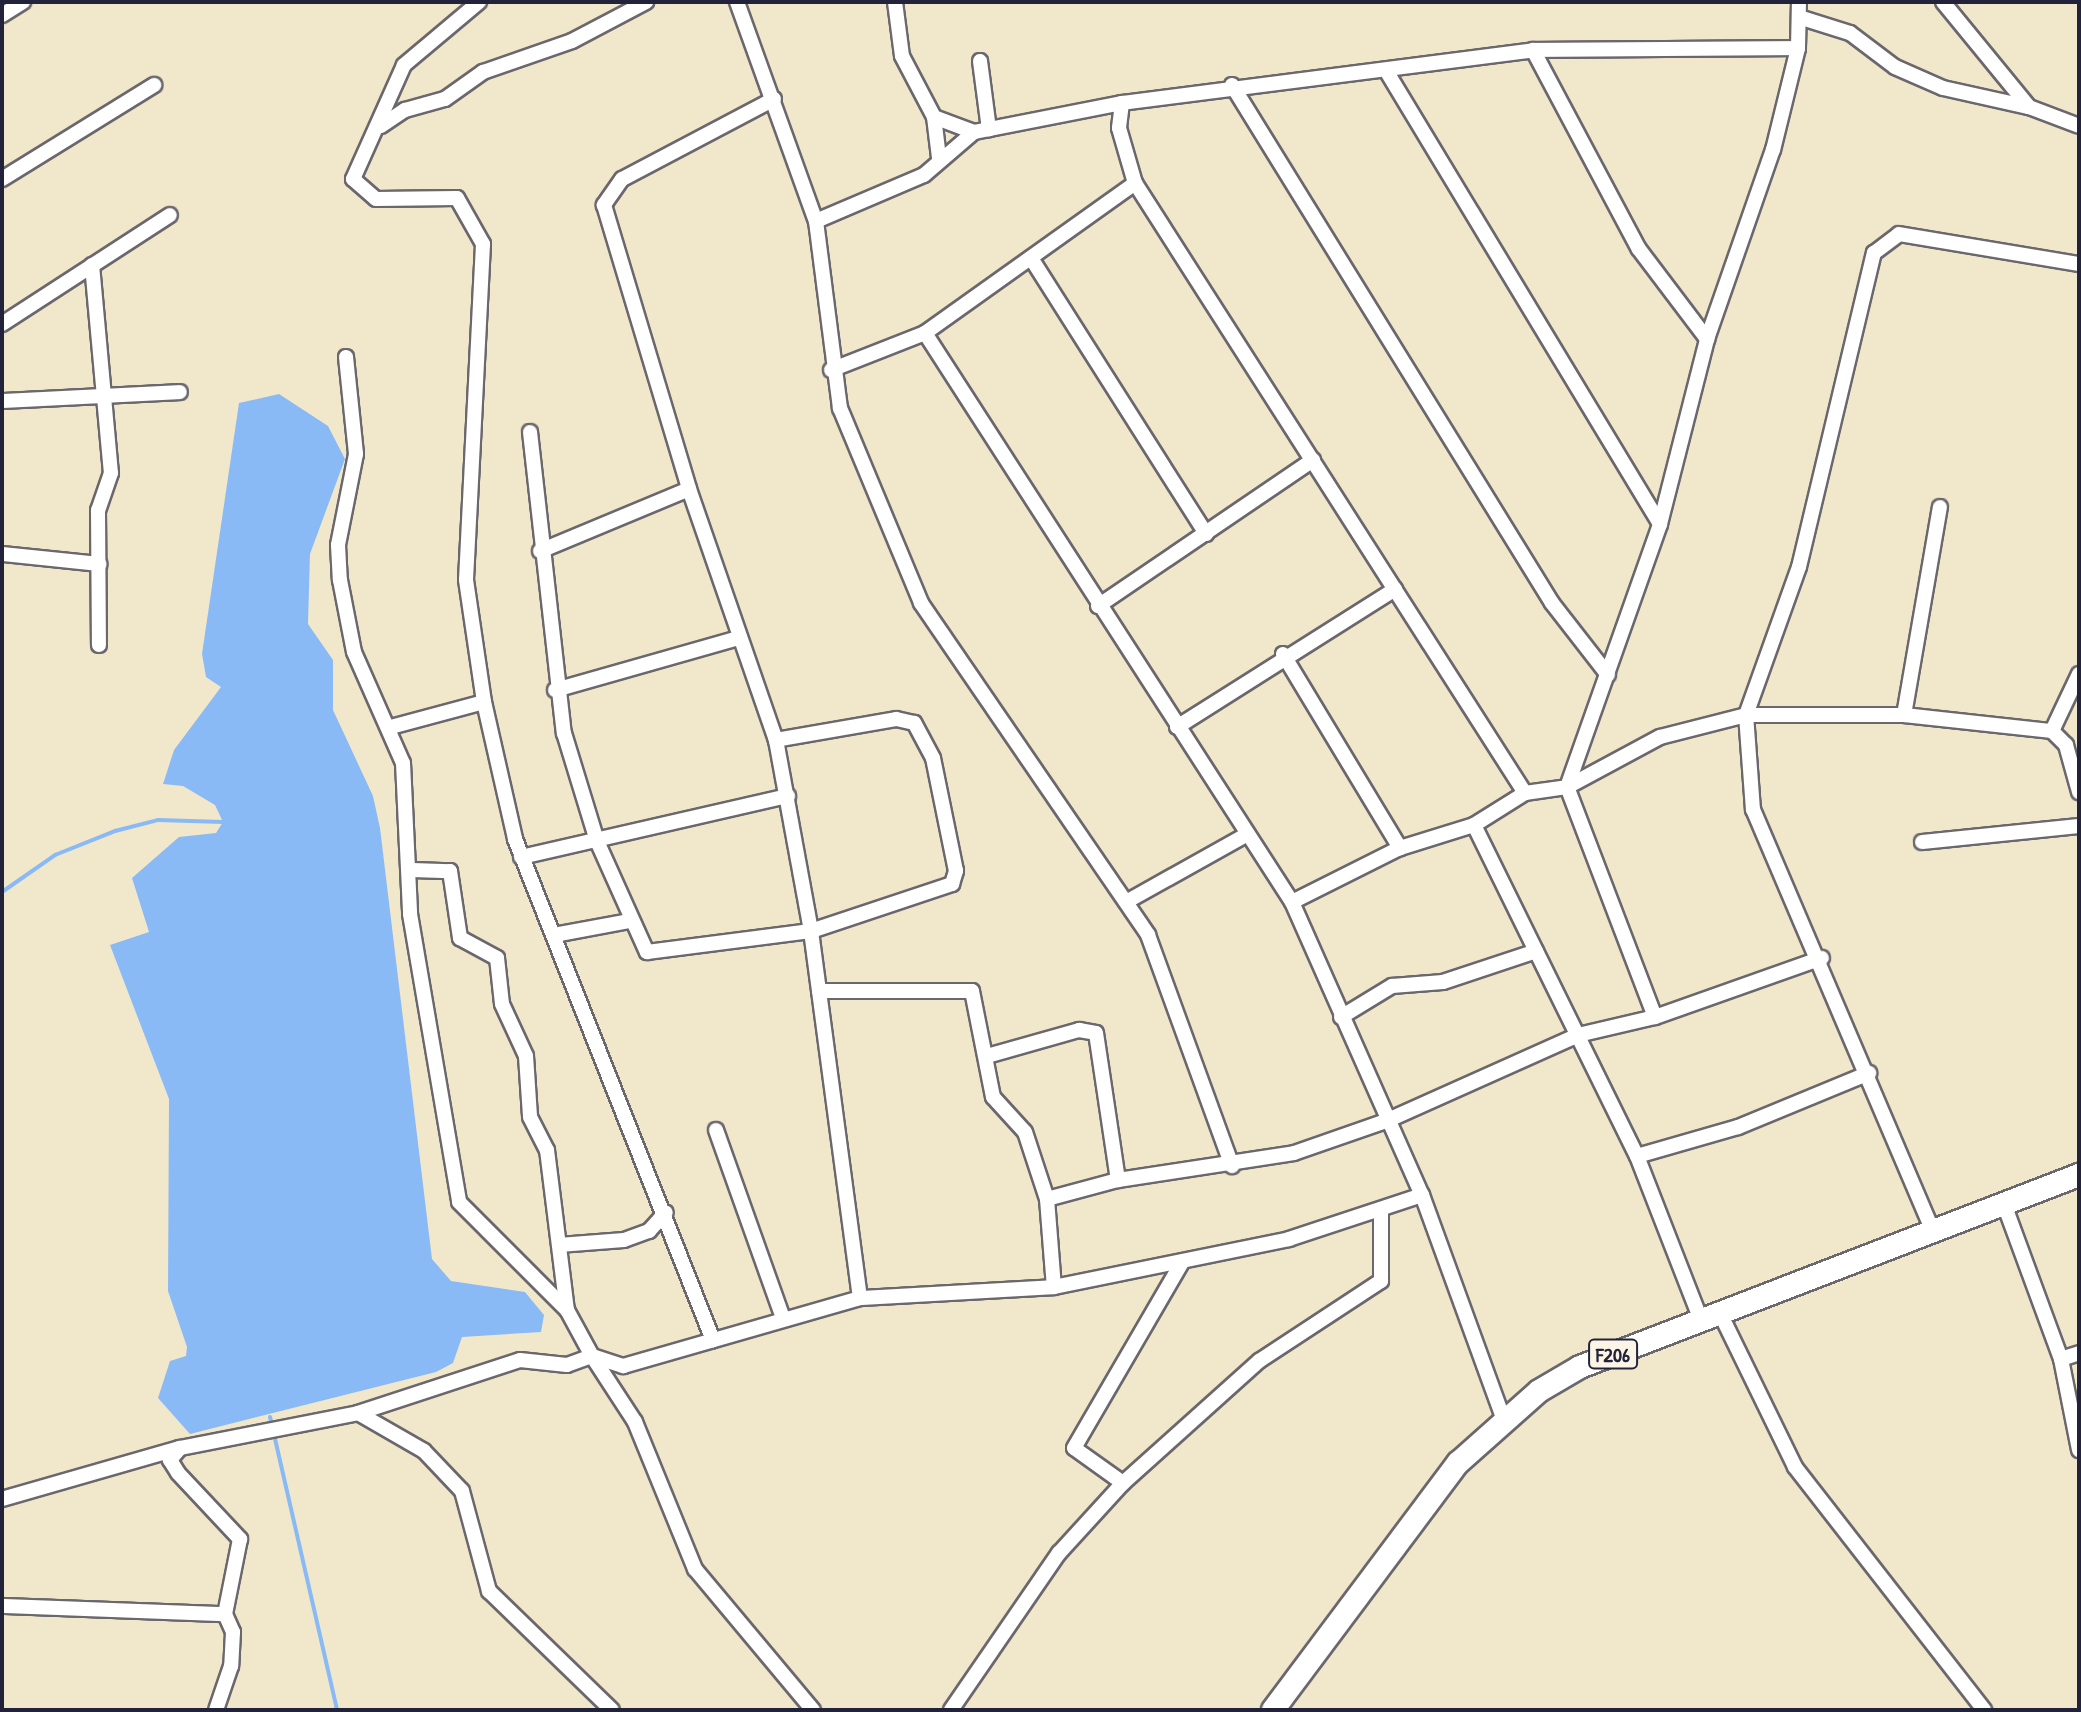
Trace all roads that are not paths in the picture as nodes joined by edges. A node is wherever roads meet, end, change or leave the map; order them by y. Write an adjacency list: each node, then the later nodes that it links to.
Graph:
1 (23, 2): 8 (street)
2 (479, 2): 20 (street)
3 (646, 2): 20 (street)
4 (737, 2): 16 (street)
5 (895, 2): 19 (street)
6 (1799, 2): 9 (street)
7 (1943, 2): 18 (street)
8 (2, 15)
9 (1802, 18): 10 (street); 18 (street)
10 (1798, 48): 11 (street); 34 (street)
11 (1533, 50): 13 (street); 34 (street)
12 (980, 61): 22 (street)
13 (1387, 72): 15 (street); 44 (street)
14 (154, 85): 25 (street)
15 (1232, 85): 17 (street); 55 (street)
16 (774, 99): 28 (street); 42 (street)
17 (1122, 103): 22 (street); 26 (street)
18 (2029, 107): 21 (street)
19 (934, 117): 23 (street); 24 (street)
20 (381, 126): 57 (street)
21 (2079, 126)
22 (989, 129): 23 (street)
23 (974, 132): 24 (street)
24 (939, 158): 28 (street)
25 (2, 179)
26 (1135, 183): 29 (street); 41 (street)
27 (170, 215): 31 (street)
28 (816, 221): 36 (street)
29 (1031, 258): 33 (street); 45 (street)
30 (2079, 264): 58 (street)
31 (92, 265): 32 (street); 38 (street)
32 (2, 324)
33 (925, 333): 36 (street); 50 (street)
34 (1707, 339): 44 (street)
35 (346, 357): 60 (street)
36 (831, 370): 76 (street)
37 (180, 392): 38 (street)
38 (106, 395): 39 (street); 48 (street)
39 (2, 401)
40 (530, 432): 46 (street)
41 (1313, 460): 45 (street); 49 (street)
42 (689, 489): 46 (street); 51 (street)
43 (1940, 507): 59 (street)
44 (1660, 524): 55 (street)
45 (1206, 534): 50 (street)
46 (540, 551): 56 (street)
47 (2, 554): 48 (street)
48 (99, 564): 52 (street)
49 (1395, 589): 53 (street); 66 (street)
50 (1098, 606): 61 (street)
51 (739, 638): 56 (street); 63 (street)
52 (99, 645)
53 (1283, 654): 61 (street); 73 (street)
54 (2079, 674): 62 (street)
55 (1608, 675): 64 (street)
56 (555, 690): 71 (street)
57 (484, 702): 60 (street); 74 (street)
58 (1746, 715): 59 (street); 64 (street); 82 (street)
59 (1904, 715): 62 (street)
60 (391, 727): 75 (street)
61 (1177, 727): 70 (street)
62 (2052, 731): 65 (street)
63 (776, 740): 67 (street); 79 (street)
64 (1567, 787): 66 (street); 85 (street)
65 (2079, 792)
66 (1525, 793): 68 (street)
67 (788, 796): 71 (street); 79 (street)
68 (1474, 825): 73 (street); 81 (street)
69 (2079, 826): 72 (street)
70 (1244, 836): 76 (street); 77 (street)
71 (597, 841): 74 (street); 78 (street)
72 (1922, 842)
73 (1400, 848): 77 (street)
74 (521, 857): 80 (street)
75 (412, 870): 101 (street); 105 (street)
76 (1126, 902): 92 (street)
77 (1292, 902): 84 (street)
78 (629, 921): 79 (street); 80 (street)
79 (811, 931): 83 (street)
80 (554, 935): 99 (street)
81 (1536, 951): 84 (street); 86 (street)
82 (1822, 958): 85 (street); 88 (street)
83 (819, 991): 87 (street); 104 (street)
84 (1341, 1017): 89 (street)
85 (1655, 1017): 86 (street)
86 (1578, 1035): 89 (street); 91 (street)
87 (987, 1056): 94 (street); 96 (street)
88 (1869, 1073): 91 (street); 100 (street)
89 (1386, 1121): 92 (street); 95 (street)
90 (716, 1130): 106 (street)
91 (1637, 1156): 107 (street)
92 (1232, 1166): 94 (street)
93 (2079, 1175): 97 (main road, F206)
94 (1118, 1180): 96 (street)
95 (1422, 1195): 98 (street); 113 (street)
96 (1047, 1199): 103 (street)
97 (2004, 1204): 100 (main road, F206); 111 (street)
98 (1381, 1210): 102 (street); 116 (street)
99 (666, 1212): 101 (street); 108 (street)
100 (1932, 1229): 107 (main road, F206)
101 (559, 1245): 105 (street)
102 (1183, 1261): 103 (street); 116 (street)
103 (1054, 1287): 104 (street)
104 (860, 1298): 106 (street)
105 (567, 1310): 110 (street)
106 (782, 1315): 108 (street)
107 (1711, 1317): 113 (main road, F206); 125 (street)
108 (713, 1340): 110 (street)
109 (2079, 1353): 111 (street)
110 (592, 1356): 112 (street); 122 (street)
111 (2061, 1359): 115 (street)
112 (358, 1413): 114 (street); 121 (street)
113 (1503, 1417): 124 (main road, F206)
114 (180, 1448): 117 (street); 119 (street)
115 (2079, 1450)
116 (1123, 1483): 123 (street)
117 (5, 1495)
118 (2, 1606): 119 (street)
119 (225, 1614): 120 (street)
120 (216, 1710)
121 (612, 1710)
122 (813, 1710)
123 (951, 1710)
124 (1273, 1710)
125 (1984, 1710)

